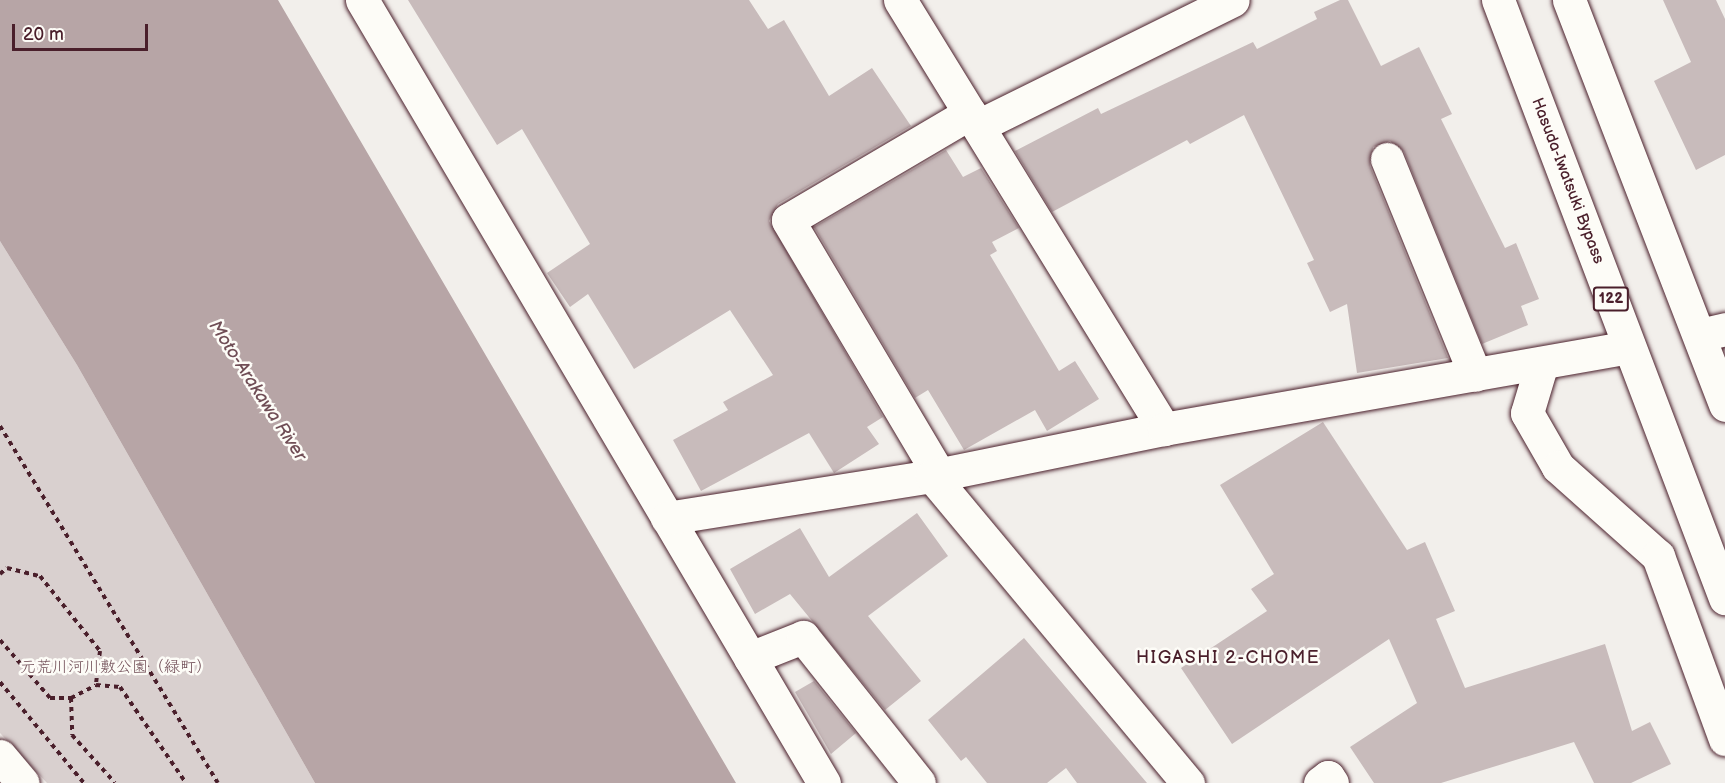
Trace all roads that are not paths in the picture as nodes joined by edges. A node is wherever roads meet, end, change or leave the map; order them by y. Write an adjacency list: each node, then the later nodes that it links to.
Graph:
1 (362, 0): 15 (main road)
2 (900, 0): 6 (main road)
3 (1233, 0): 6 (main road)
4 (1498, 0): 9 (main road, Hasuda-Iwatsuki Bypass / 122)
5 (1569, 0): 8 (main road)
6 (974, 120): 13 (main road); 14 (main road)
7 (1387, 159): 11 (main road)
8 (1712, 332): 12 (main road)
9 (1629, 347): 10 (main road); 16 (main road, Hasuda-Iwatsuki Bypass / 122)
10 (1542, 363): 11 (main road); 18 (main road)
11 (1474, 375): 13 (main road)
12 (1725, 405)
13 (1164, 429): 14 (main road)
14 (935, 475): 15 (main road); 23 (main road)
15 (667, 518): 17 (main road)
16 (1725, 598)
17 (750, 657): 21 (main road); 22 (main road)
18 (1725, 739)
19 (0, 756): 20 (main road)
20 (23, 783)
21 (824, 783)
22 (919, 783)
23 (1188, 783)
24 (1320, 783): 25 (main road)
25 (1332, 783)

